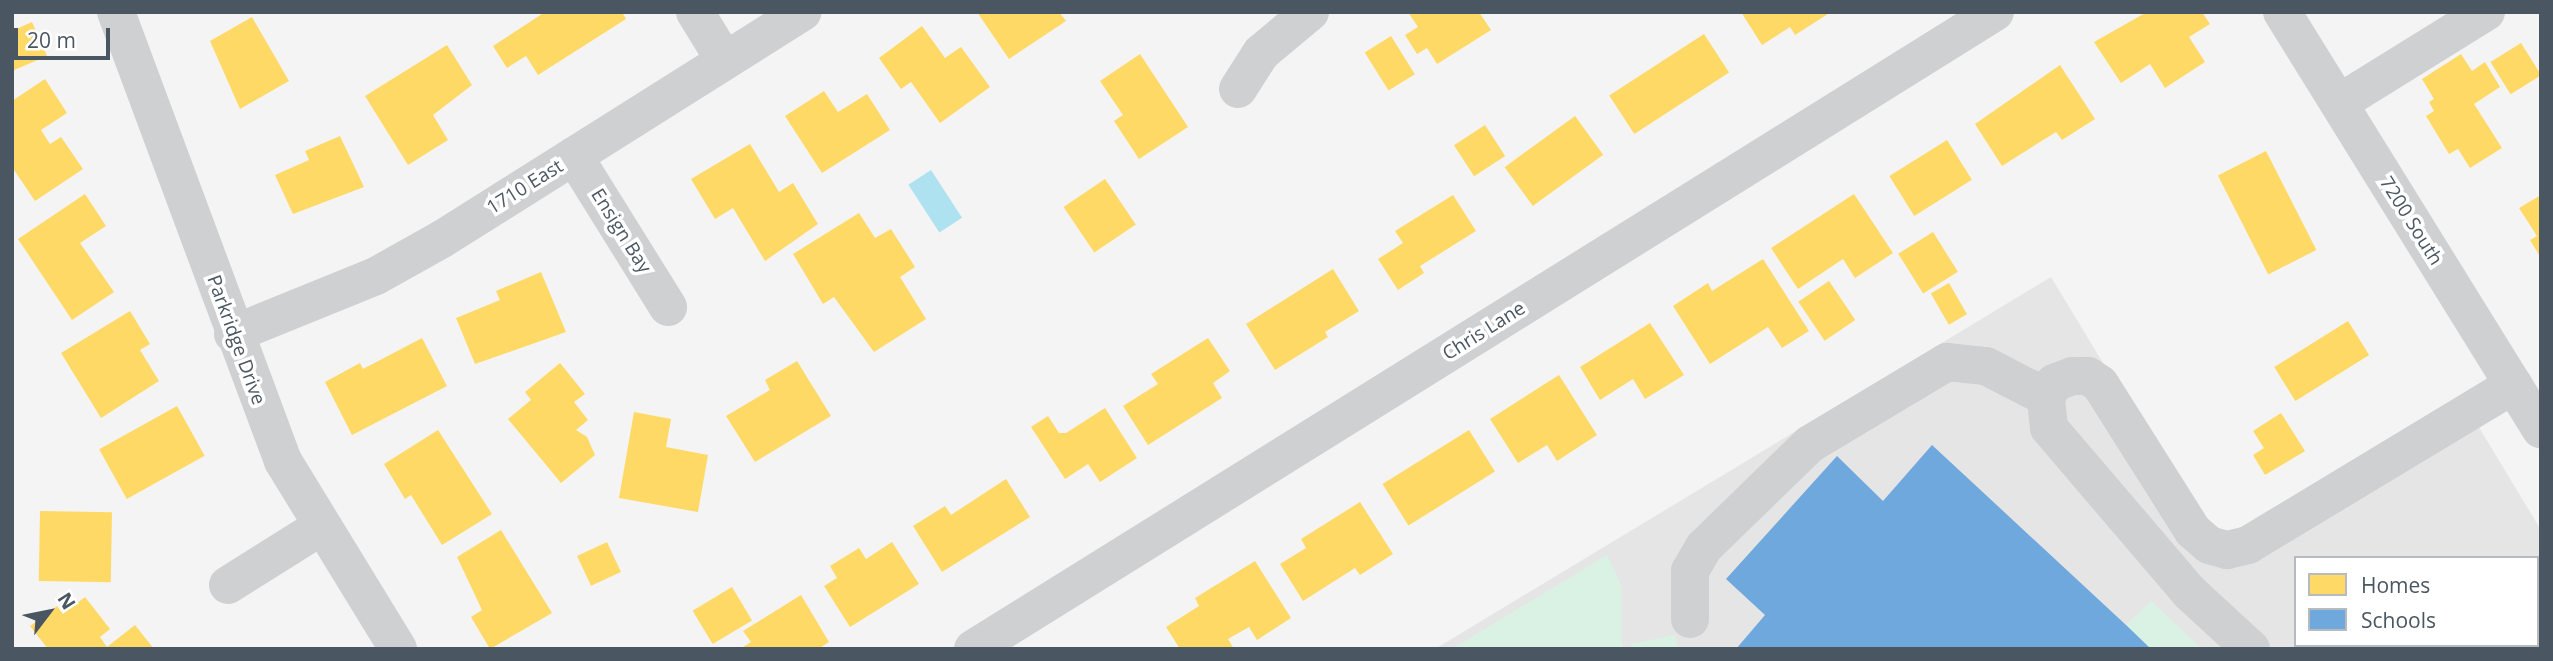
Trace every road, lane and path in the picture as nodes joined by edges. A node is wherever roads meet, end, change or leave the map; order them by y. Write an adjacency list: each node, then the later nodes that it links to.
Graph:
1 (116, 12): 13 (street, Parkridge Drive)
2 (695, 12): 8 (street)
3 (803, 12): 8 (street, 1710 East)
4 (1310, 12): 9 (street)
5 (1995, 12): 21 (street, Chris Lane)
6 (2282, 12): 10 (street, 7200 South)
7 (2486, 12): 10 (street)
8 (725, 61): 11 (street, 1710 East)
9 (1238, 89)
10 (2339, 103): 14 (street, 7200 South)
11 (574, 156): 12 (street, Ensign Bay); 13 (street, 1710 East)
12 (668, 307)
13 (233, 334): 17 (street, Parkridge Drive)
14 (2513, 385): 15 (street); 16 (street, 7200 South)
15 (2046, 397): 19 (street); 22 (street)
16 (2541, 429)
17 (322, 526): 18 (street); 20 (street, Parkridge Drive)
18 (228, 585)
19 (1690, 620)
20 (398, 649)
21 (973, 649)
22 (2251, 649)

